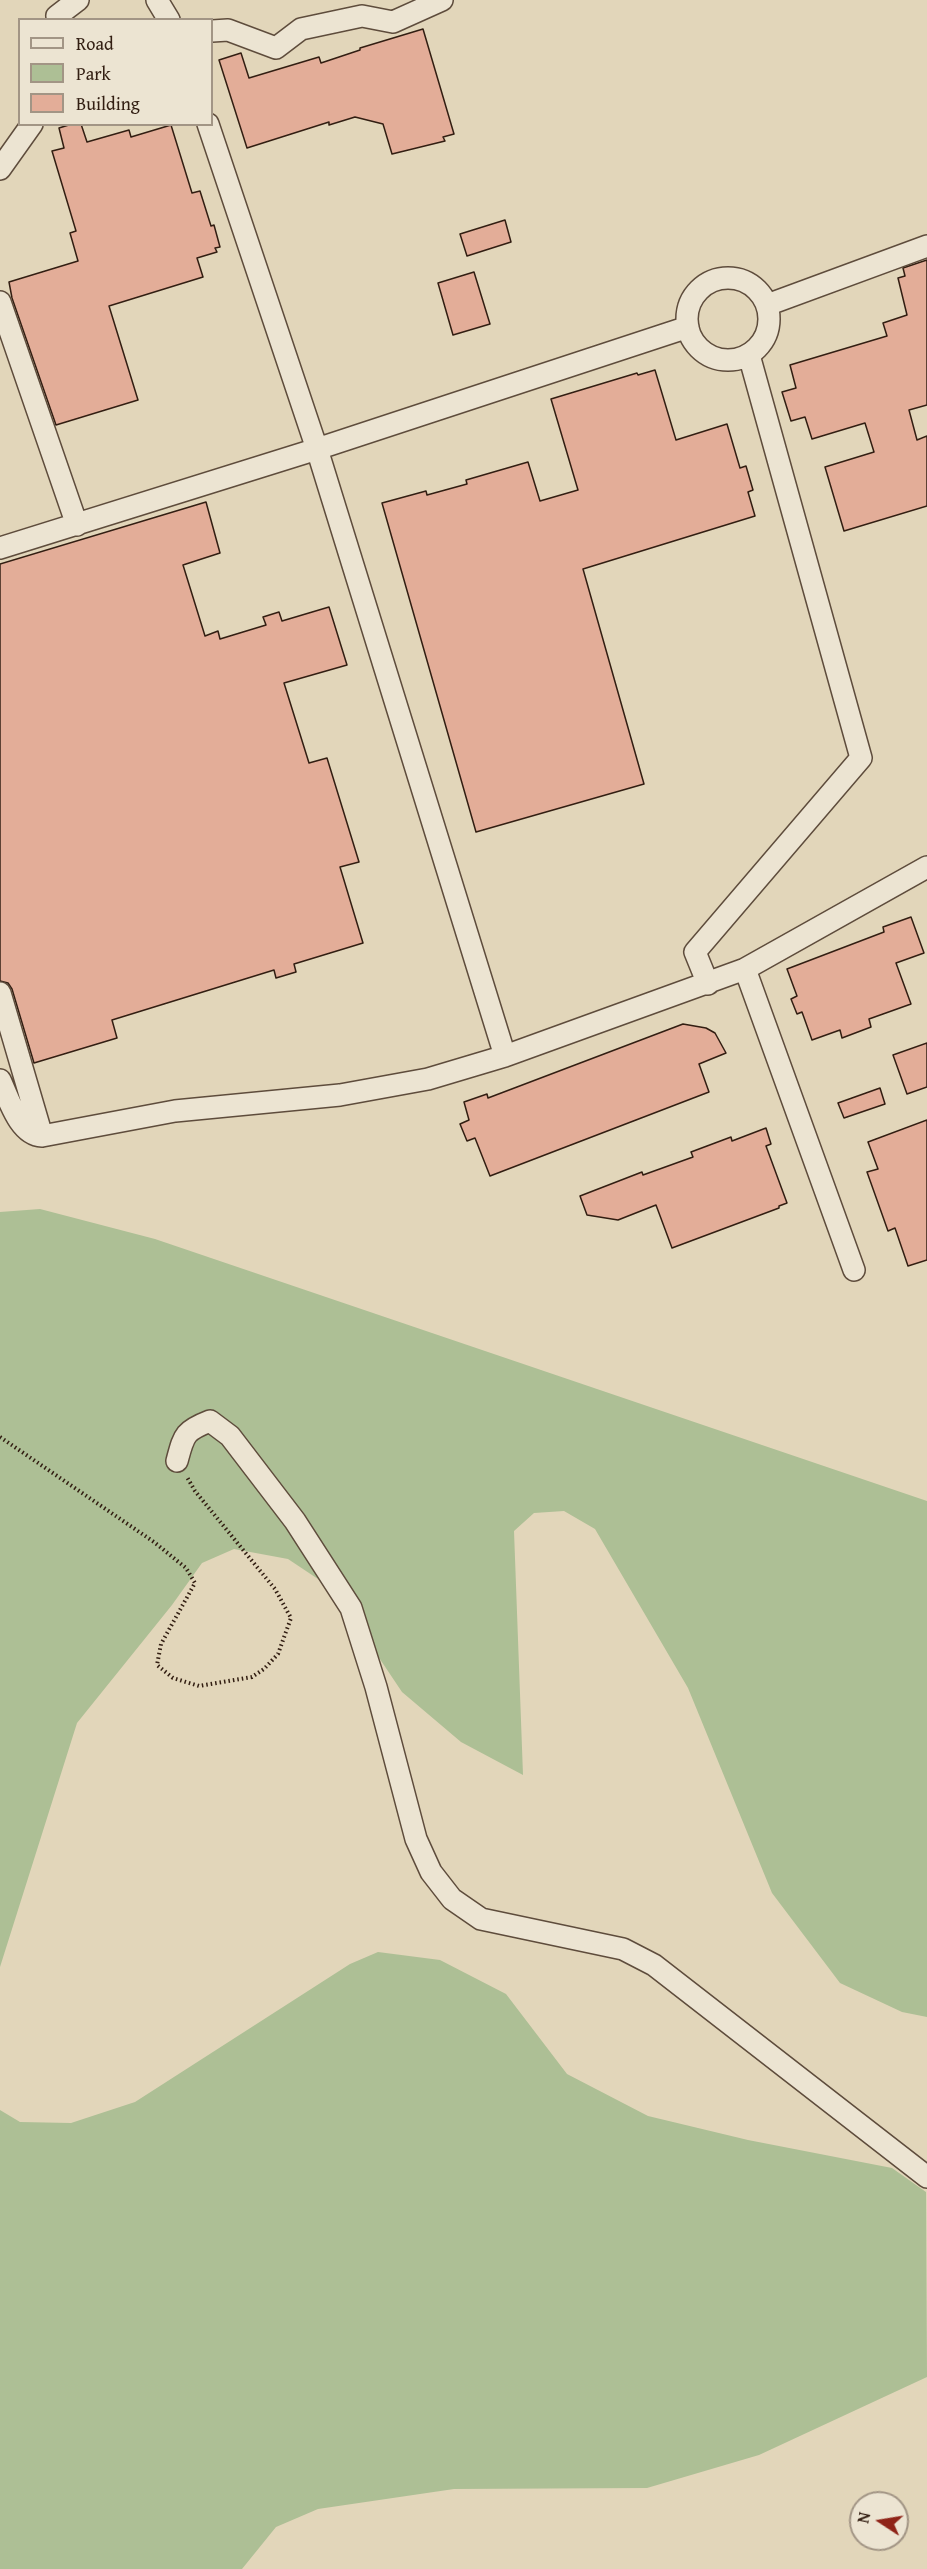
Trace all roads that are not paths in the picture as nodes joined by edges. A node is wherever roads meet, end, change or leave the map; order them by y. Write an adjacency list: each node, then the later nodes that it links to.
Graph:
1 (78, 0): 4 (street)
2 (156, 0): 5 (street)
3 (442, 0): 6 (street)
4 (58, 18)
5 (168, 18)
6 (213, 31)
7 (31, 126): 9 (street)
8 (209, 126): 15 (street)
9 (0, 169)
10 (927, 246): 12 (street)
11 (0, 302): 16 (street)
12 (767, 305): 13 (street); 14 (street)
13 (688, 327): 14 (street); 15 (street)
14 (749, 355): 20 (street)
15 (317, 449): 16 (street); 22 (street)
16 (77, 525): 17 (street)
17 (0, 548)
18 (927, 867): 19 (street)
19 (745, 969): 20 (street); 25 (street)
20 (708, 984): 22 (street)
21 (0, 993): 24 (street)
22 (505, 1056): 24 (street)
23 (0, 1080): 24 (street)
24 (42, 1136)
25 (855, 1270)
26 (177, 1461): 27 (street)
27 (927, 2177)

